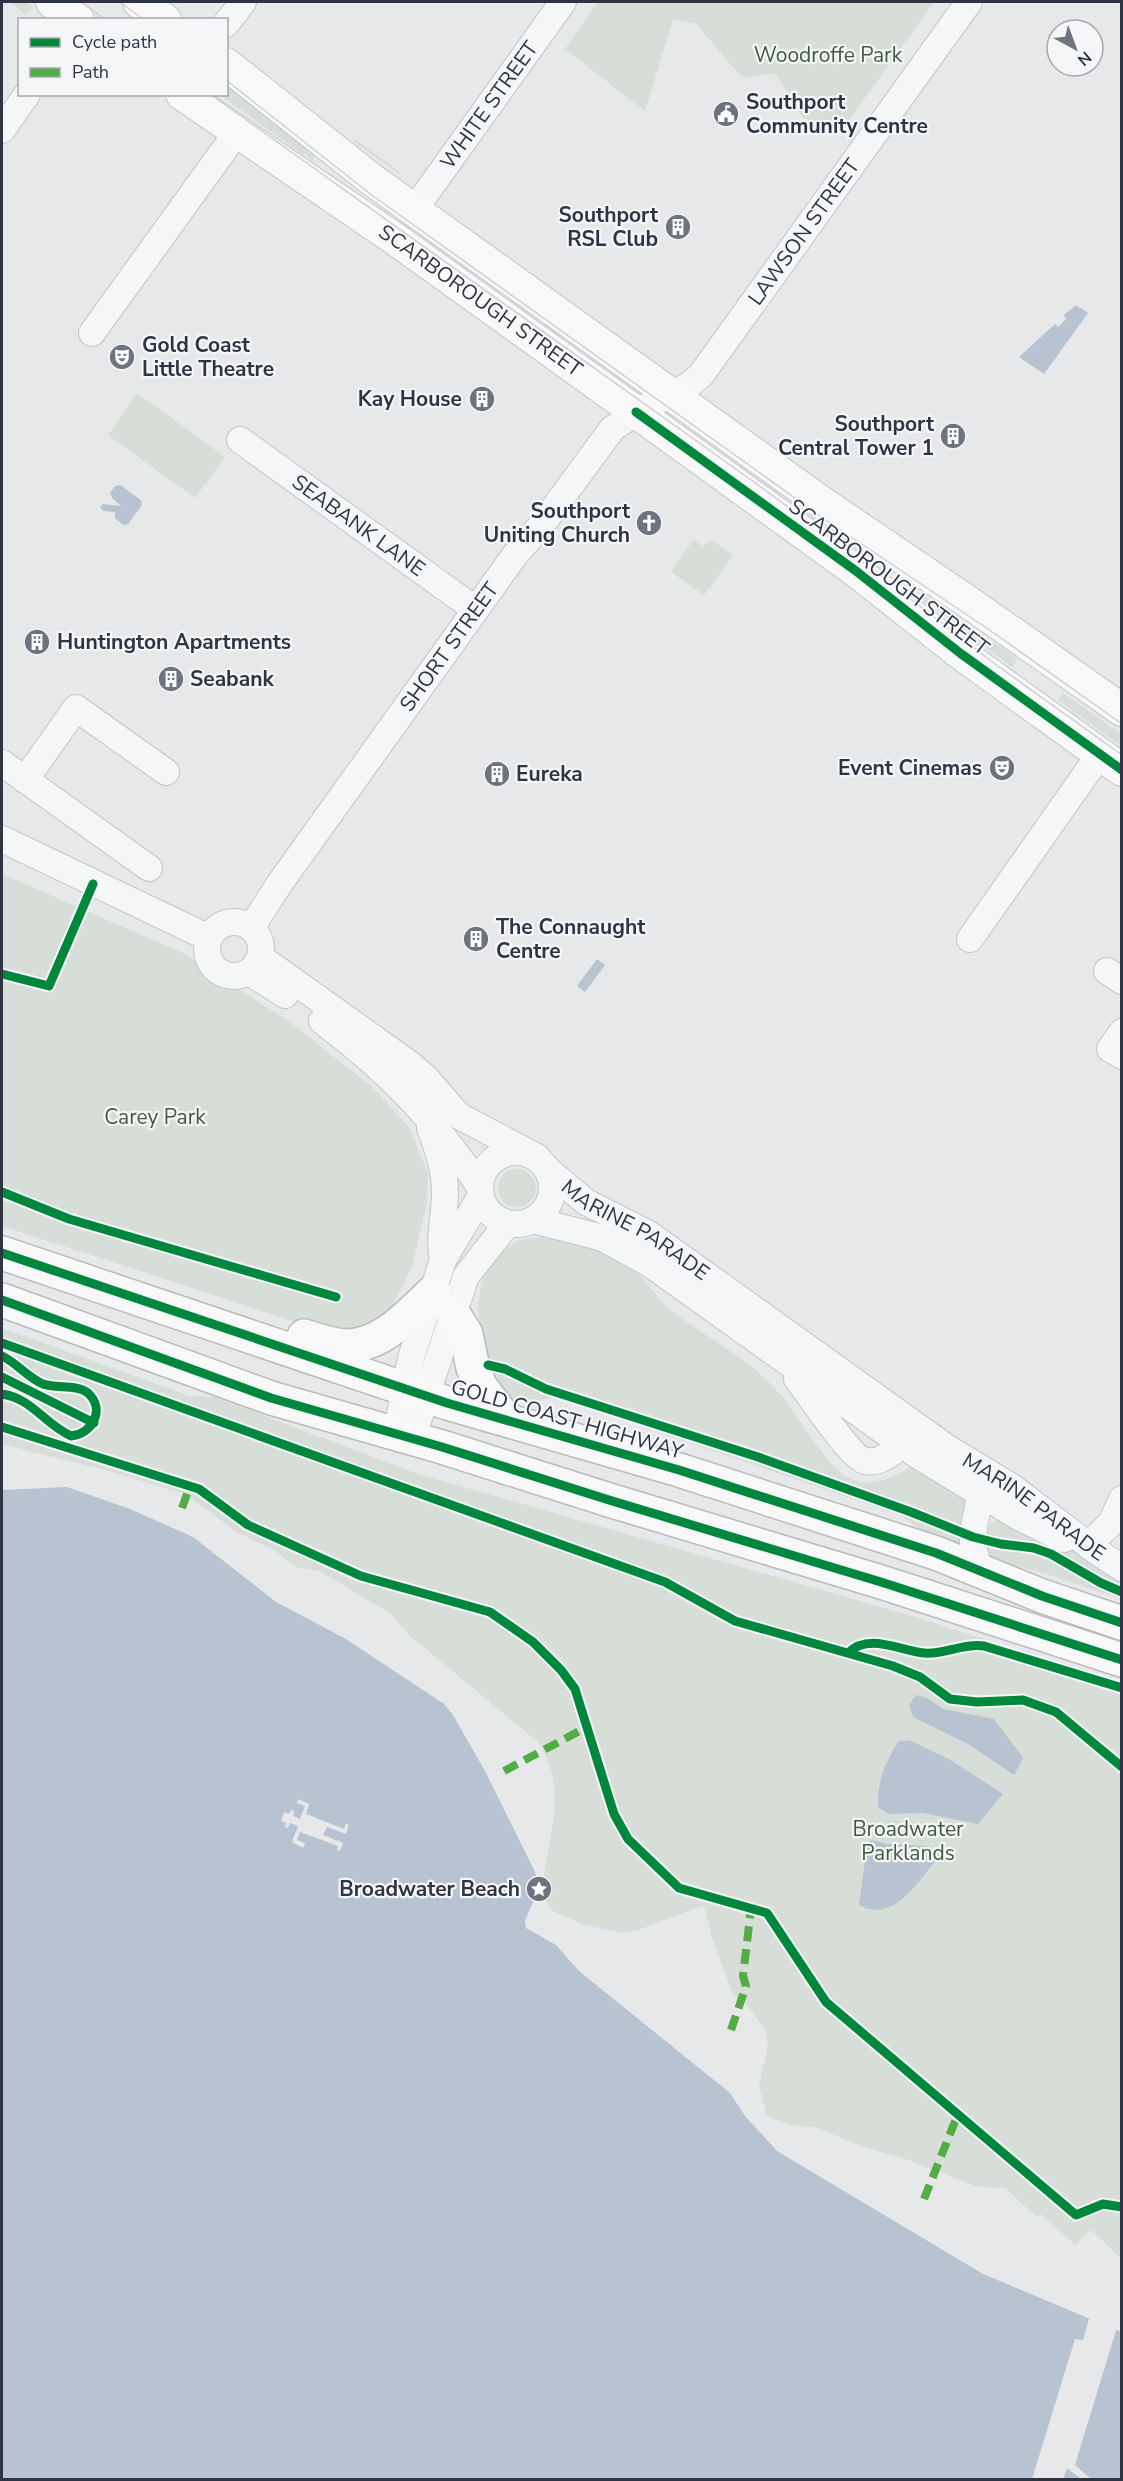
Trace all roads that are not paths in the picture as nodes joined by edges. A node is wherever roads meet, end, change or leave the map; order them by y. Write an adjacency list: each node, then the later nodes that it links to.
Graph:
1 (52, 2): 6 (main road)
2 (139, 2): 7 (main road)
3 (243, 2): 8 (street)
4 (563, 2): 14 (street, WHITE STREET)
5 (969, 2): 16 (street, LAWSON STREET)
6 (75, 18)
7 (162, 18)
8 (228, 21)
9 (228, 66): 14 (main road, SCARBOROUGH STREET)
10 (26, 96): 12 (street)
11 (185, 96): 13 (main road, SCARBOROUGH STREET)
12 (2, 130)
13 (237, 132): 15 (street); 17 (main road, SCARBOROUGH STREET)
14 (414, 210): 16 (main road, SCARBOROUGH STREET)
15 (92, 333)
16 (673, 394): 17 (street, SHORT STREET); 20 (main road, SCARBOROUGH STREET)
17 (636, 412): 19 (street, SHORT STREET); 21 (main road, SCARBOROUGH STREET)
18 (240, 440): 19 (street, SEABANK LANE)
19 (476, 610): 27 (street, SHORT STREET)
20 (1122, 711)
21 (1111, 762): 29 (street)
22 (2, 763): 24 (street)
23 (166, 772): 24 (street)
24 (25, 780): 26 (street)
25 (2, 839): 28 (street)
26 (149, 868)
27 (252, 928): 28 (street); 30 (street)
28 (209, 938): 30 (street)
29 (970, 939)
30 (255, 965): 33 (street); 34 (street, MARINE PARADE)
31 (1122, 1032): 32 (street)
32 (1122, 1056)
33 (425, 1114): 35 (street); 39 (street)
34 (543, 1164): 35 (street); 36 (street); 45 (street, MARINE PARADE)
35 (480, 1192): 37 (street); 39 (street)
36 (533, 1220): 37 (street); 43 (street, MARINE PARADE)
37 (508, 1223): 42 (street)
38 (2, 1253): 41 (highway, GOLD COAST HIGHWAY)
39 (443, 1260): 42 (street)
40 (2, 1300): 47 (highway)
41 (139, 1300): 42 (highway); 44 (highway, GOLD COAST HIGHWAY)
42 (444, 1302): 44 (street); 46 (highway)
43 (782, 1359): 48 (street, MARINE PARADE); 48 (street)
44 (416, 1393): 46 (highway, GOLD COAST HIGHWAY); 47 (street)
45 (904, 1415): 48 (street); 49 (street, MARINE PARADE)
46 (506, 1420): 52 (highway, GOLD COAST HIGHWAY)
47 (404, 1437): 55 (highway)
48 (901, 1444): 50 (street, MARINE PARADE)
49 (952, 1451): 50 (street); 53 (street, MARINE PARADE)
50 (980, 1494): 53 (street, MARINE PARADE); 54 (street)
51 (1122, 1499): 53 (street)
52 (936, 1553): 54 (highway, GOLD COAST HIGHWAY); 55 (highway)
53 (1109, 1558)
54 (981, 1572): 56 (highway, GOLD COAST HIGHWAY)
55 (941, 1601): 57 (highway)
56 (1122, 1623)
57 (1122, 1659)

